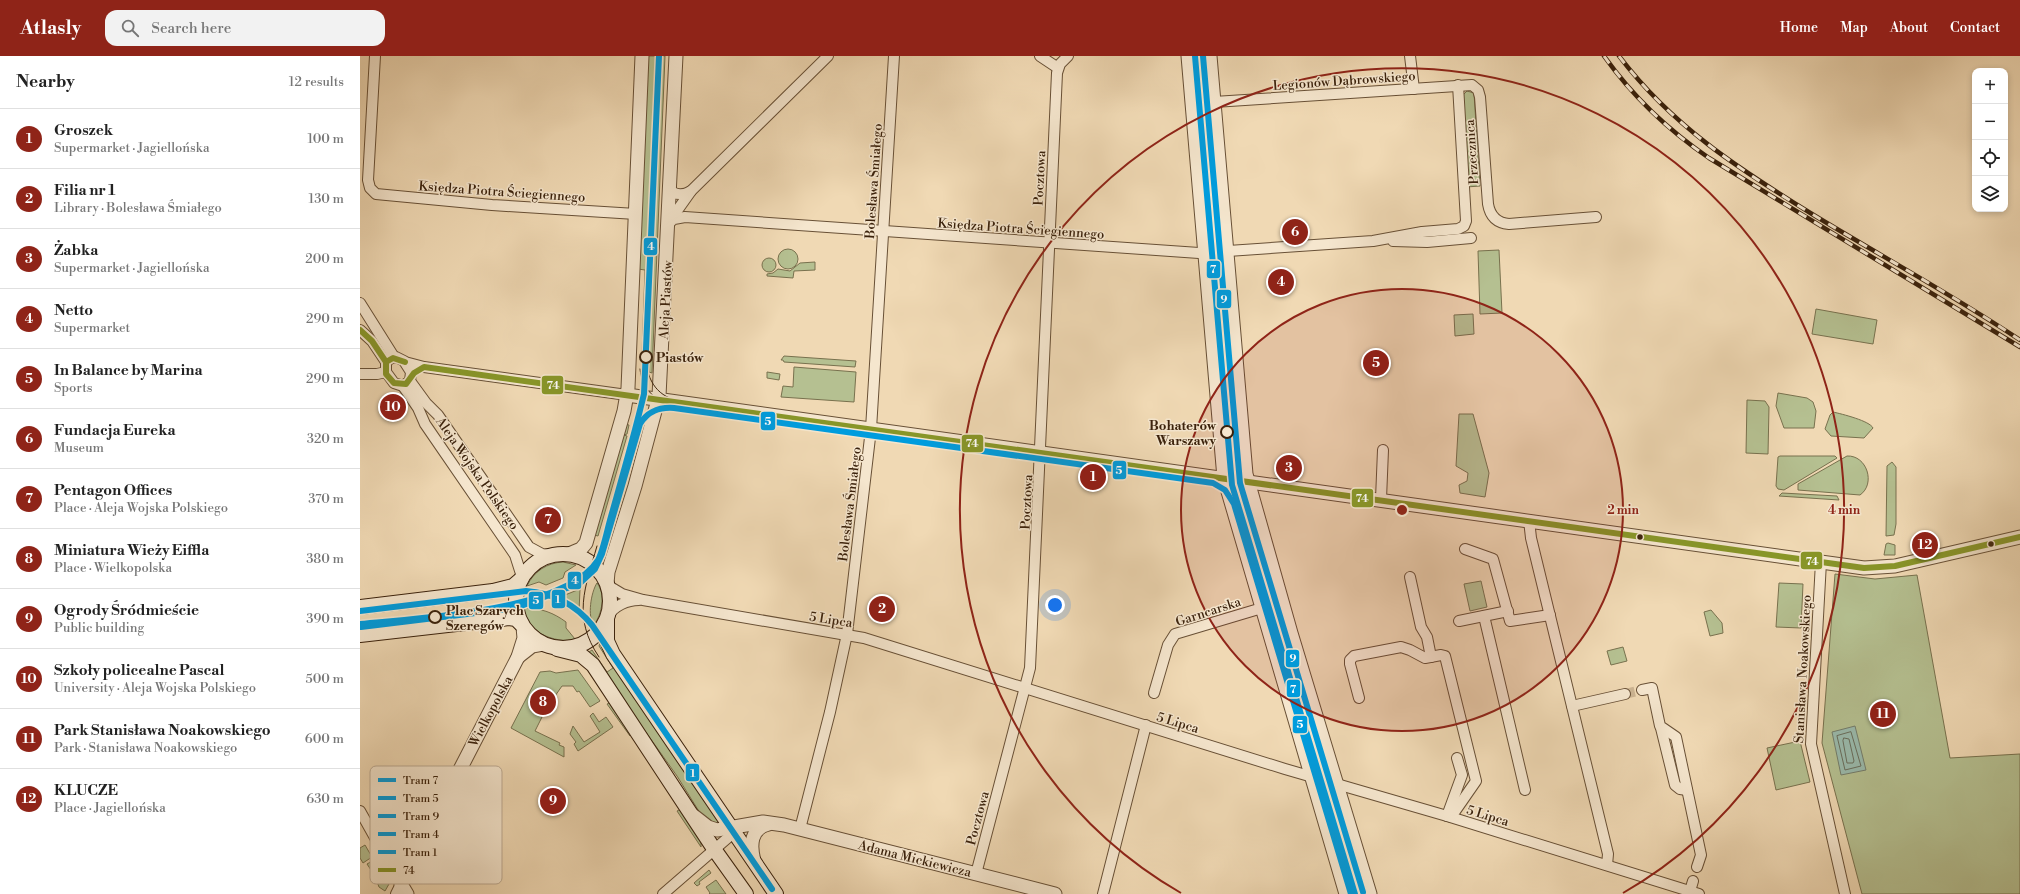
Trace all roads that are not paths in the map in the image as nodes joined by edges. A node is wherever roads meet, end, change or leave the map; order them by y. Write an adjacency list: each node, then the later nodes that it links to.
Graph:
1 (375, 56): 18 (street, Księdza Piotra Ściegiennego)
2 (642, 56): 18 (street)
3 (676, 56): 16 (street, Aleja Piastów)
4 (828, 56): 17 (street)
5 (894, 56): 21 (street, Bolesława Śmiałego)
6 (1040, 56): 11 (street)
7 (1068, 56): 11 (street)
8 (1188, 56): 26 (street)
9 (1210, 56): 15 (street)
10 (1410, 56): 14 (street)
11 (1058, 68): 24 (street, Pocztowa)
12 (1458, 85): 13 (street, Legionów Dąbrowskiego); 14 (street, Legionów Dąbrowskiego); 23 (street, Księdza Piotra Ściegiennego)
13 (1475, 87): 19 (street, Przecznica)
14 (1414, 89): 15 (street, Legionów Dąbrowskiego)
15 (1214, 102): 25 (street)
16 (670, 189): 17 (street); 20 (street, Aleja Piastów)
17 (691, 190): 20 (street)
18 (636, 214): 34 (street)
19 (1596, 217)
20 (668, 224): 21 (street, Księdza Piotra Ściegiennego); 35 (street, Aleja Piastów)
21 (883, 232): 24 (street, Księdza Piotra Ściegiennego); 36 (street, Bolesława Śmiałego)
22 (1471, 238): 23 (street, Księdza Piotra Ściegiennego)
23 (1373, 241): 25 (street, Księdza Piotra Ściegiennego)
24 (1049, 242): 26 (street, Księdza Piotra Ściegiennego); 38 (street, Pocztowa)
25 (1226, 250): 26 (street, Księdza Piotra Ściegiennego); 40 (street)
26 (1203, 252): 39 (street)
27 (360, 303): 30 (street)
28 (360, 330): 30 (street)
29 (405, 362): 30 (street); 31 (street); 33 (street)
30 (389, 364): 32 (street); 33 (street)
31 (424, 367): 33 (street); 34 (street)
32 (360, 374)
33 (408, 381): 46 (street, Aleja Wojska Polskiego); 49 (street, Aleja Wojska Polskiego)
34 (627, 395): 35 (street); 45 (street)
35 (659, 400): 36 (street); 50 (street, Aleja Piastów)
36 (871, 429): 38 (street); 60 (street, Bolesława Śmiałego)
37 (1383, 450): 41 (street)
38 (1041, 453): 39 (street); 66 (street, Pocztowa)
39 (1224, 478): 40 (street); 53 (street)
40 (1247, 481): 41 (street); 78 (street)
41 (1381, 499): 42 (street)
42 (1529, 520): 47 (street); 55 (street)
43 (2020, 537): 47 (street)
44 (1465, 549): 54 (street)
45 (569, 554): 46 (main road); 50 (main road)
46 (553, 555): 49 (main road)
47 (1821, 562): 101 (street, Stanisława Noakowskiego)
48 (1410, 577): 65 (street)
49 (521, 578): 52 (main road); 59 (main road)
50 (607, 584): 51 (street, 5 Lipca); 57 (main road)
51 (643, 600): 57 (street, 5 Lipca); 60 (street, 5 Lipca)
52 (360, 607)
53 (1262, 608): 68 (street, Garncarska); 73 (street)
54 (1508, 612): 55 (street); 56 (street)
55 (1550, 615): 71 (street)
56 (1484, 616): 58 (street); 79 (street)
57 (608, 617): 63 (main road); 86 (main road)
58 (1459, 621)
59 (522, 626): 61 (main road); 62 (main road); 64 (street, Wielkopolska)
60 (847, 634): 66 (street, 5 Lipca); 84 (street, Bolesława Śmiałego)
61 (360, 635)
62 (543, 644): 63 (main road); 64 (street, Wielkopolska)
63 (557, 648): 81 (main road)
64 (518, 657): 75 (street, Wielkopolska)
65 (1431, 657): 70 (street); 82 (street)
66 (1024, 689): 72 (street, 5 Lipca); 91 (street, Pocztowa)
67 (1642, 690): 90 (street)
68 (1154, 692)
69 (1625, 694): 71 (street)
70 (1359, 698)
71 (1572, 706): 89 (street)
72 (1146, 725): 76 (street, 5 Lipca); 98 (street)
73 (1304, 751): 76 (street); 77 (street)
74 (1457, 758): 82 (street)
75 (463, 766)
76 (1292, 771): 77 (street, 5 Lipca)
77 (1312, 777): 78 (street, 5 Lipca); 99 (street)
78 (1338, 785): 82 (street, 5 Lipca); 100 (street)
79 (1525, 790)
80 (360, 811): 85 (street)
81 (690, 812): 86 (street); 87 (main road)
82 (1449, 817): 89 (street, 5 Lipca)
83 (774, 823): 84 (street, Adama Mickiewicza); 86 (street, Adama Mickiewicza); 88 (street)
84 (800, 829): 91 (street, Adama Mickiewicza)
85 (370, 830)
86 (733, 830): 87 (street); 88 (main road)
87 (714, 849): 94 (street); 95 (main road)
88 (754, 861): 96 (main road)
89 (1607, 865): 93 (street, 5 Lipca)
90 (1697, 867)
91 (976, 874): 97 (street, Adama Mickiewicza)
92 (1693, 881): 93 (street)
93 (1695, 893)
94 (663, 894)
95 (746, 894)
96 (776, 894)
97 (1055, 894)
98 (1103, 894)
99 (1346, 894)
100 (1370, 894)
101 (1845, 894)

